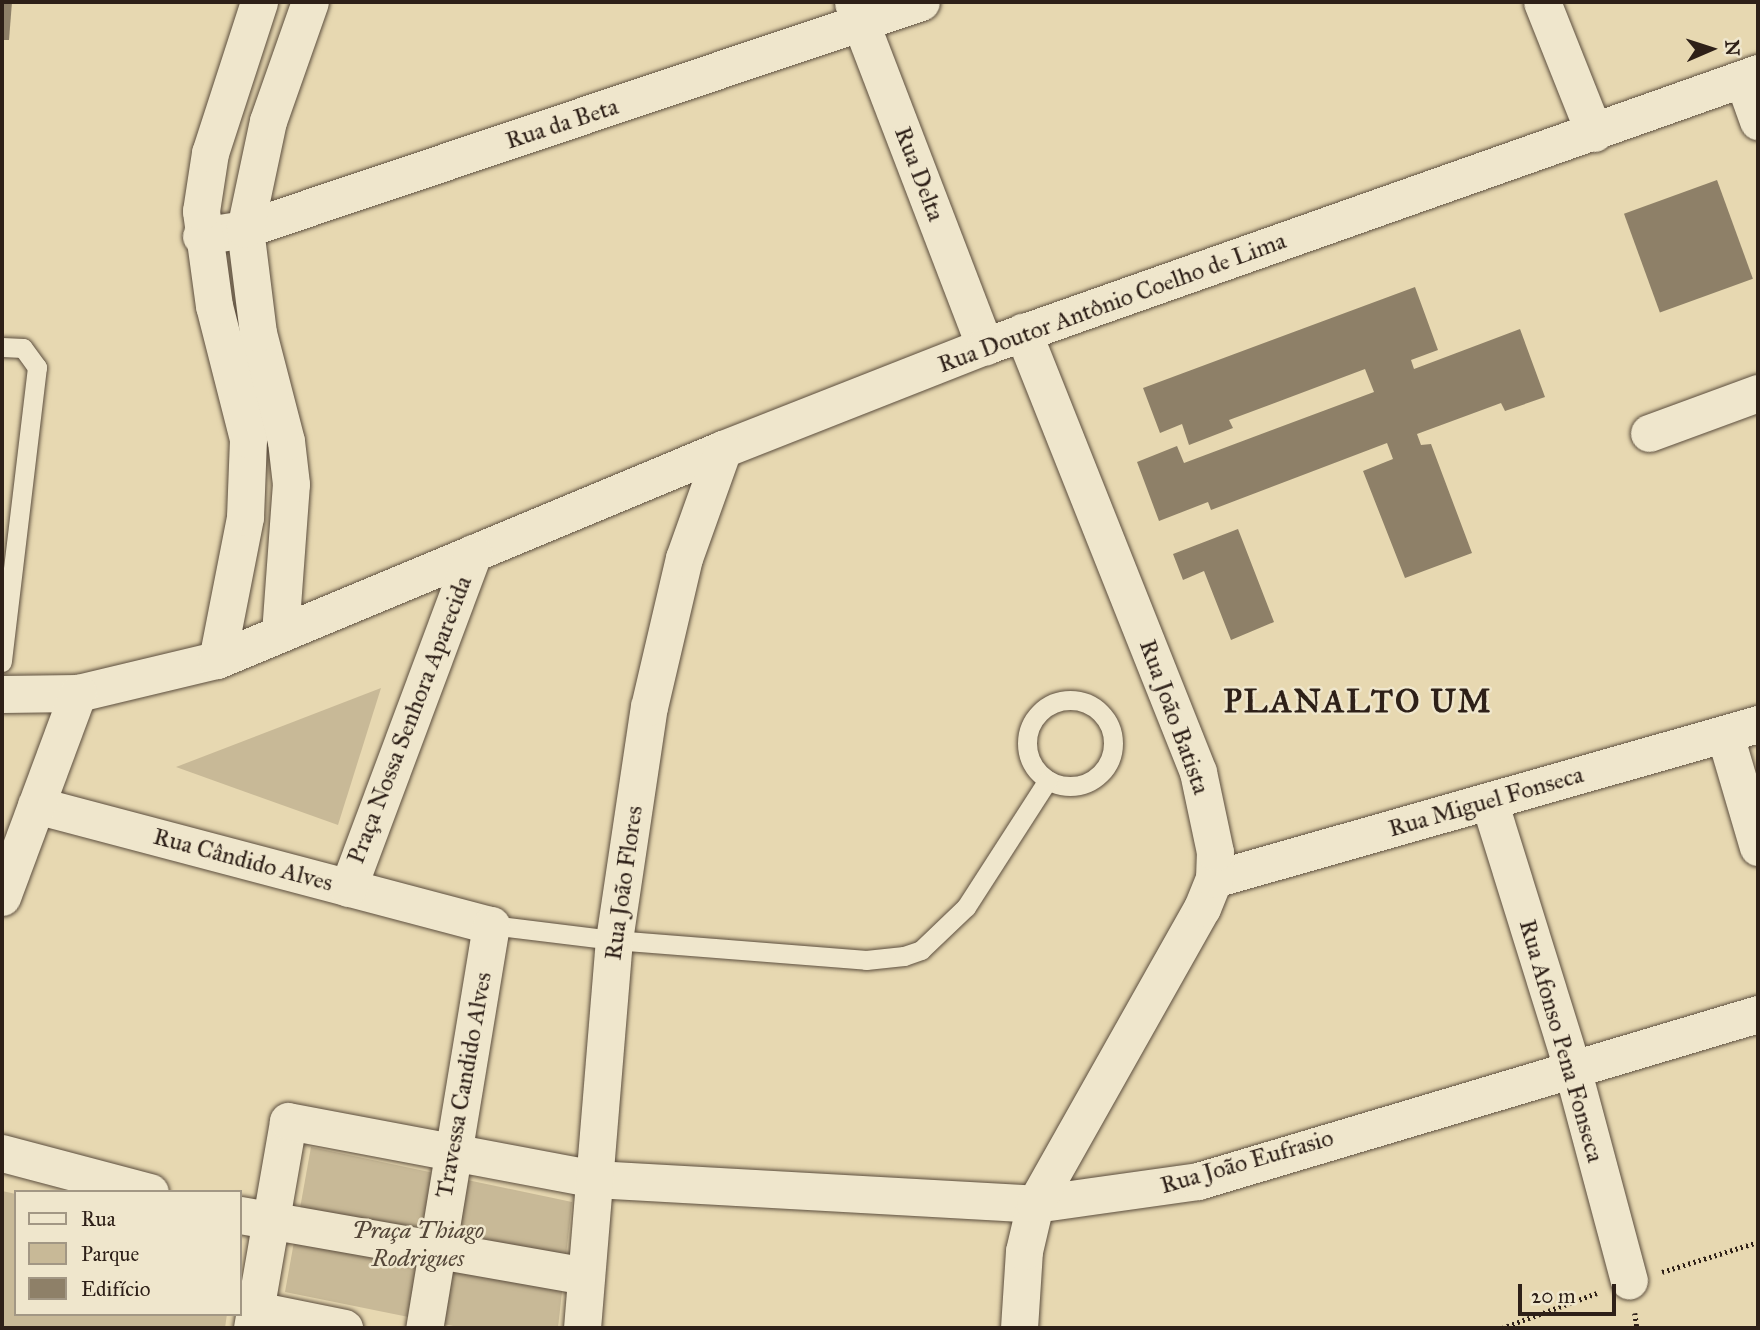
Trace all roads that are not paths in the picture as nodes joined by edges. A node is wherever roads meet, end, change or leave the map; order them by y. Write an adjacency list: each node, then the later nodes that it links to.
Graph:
1 (259, 2): 10 (street)
2 (310, 2): 9 (street)
3 (921, 2): 5 (street, Rua da Beta)
4 (1542, 2): 8 (street)
5 (857, 13): 9 (street, Rua da Beta); 13 (street, Rua Delta)
6 (1751, 76): 7 (street); 8 (street, Rua Doutor Antônio Coelho de Lima)
7 (1758, 121)
8 (1594, 133): 11 (street, Rua Doutor Antônio Coelho de Lima)
9 (245, 229): 10 (street, Rua da Beta); 19 (street)
10 (201, 236): 20 (street)
11 (1023, 332): 13 (street, Rua Doutor Antônio Coelho de Lima); 29 (street, Rua João Batista)
12 (2, 346): 17 (lane)
13 (985, 346): 16 (street, Rua Doutor Antônio Coelho de Lima)
14 (1758, 393): 15 (street)
15 (1649, 433)
16 (723, 449): 18 (street, Rua Doutor Antônio Coelho de Lima); 33 (street, Rua João Flores)
17 (10, 519): 21 (lane)
18 (473, 553): 19 (street, Praça Nossa Senhora Aparecida); 30 (street, Praça Nossa Senhora Aparecida)
19 (280, 633): 20 (street, Praça Nossa Senhora Aparecida)
20 (217, 660): 22 (street, Praça Nossa Senhora Aparecida)
21 (2, 662)
22 (78, 693): 23 (street); 27 (street)
23 (2, 694)
24 (1742, 730): 26 (street, Rua Miguel Fonseca); 28 (street)
25 (1048, 780): 25 (lane); 33 (lane)
26 (1489, 802): 29 (street, Rua Miguel Fonseca); 35 (street, Rua Afonso Pena Fonseca)
27 (36, 805): 30 (street, Rua Cândido Alves); 31 (street)
28 (1758, 847)
29 (1214, 879): 40 (street, Rua João Batista)
30 (348, 888): 32 (street, Rua Cândido Alves)
31 (2, 897)
32 (491, 925): 33 (lane); 36 (street, Travessa Candido Alves)
33 (614, 940): 38 (street, Rua João Flores)
34 (1758, 1014): 35 (street, Rua João Eufrasio)
35 (1572, 1068): 40 (street, Rua João Eufrasio); 44 (street, Rua Afonso Pena Fonseca)
36 (452, 1149): 38 (street); 41 (street); 42 (street, Travessa Candido Alves)
37 (2, 1153): 39 (street)
38 (594, 1179): 40 (street, Rua João Eufrasio); 43 (street, Rua João Flores)
39 (142, 1190)
40 (1035, 1204): 49 (street, Rua João Batista)
41 (255, 1219): 42 (street); 45 (street)
42 (436, 1252): 43 (street); 47 (street, Travessa Candido Alves)
43 (585, 1276): 48 (street, Rua João Flores)
44 (1629, 1282)
45 (253, 1319): 46 (street)
46 (344, 1328)
47 (425, 1328)
48 (582, 1328)
49 (1019, 1328)

